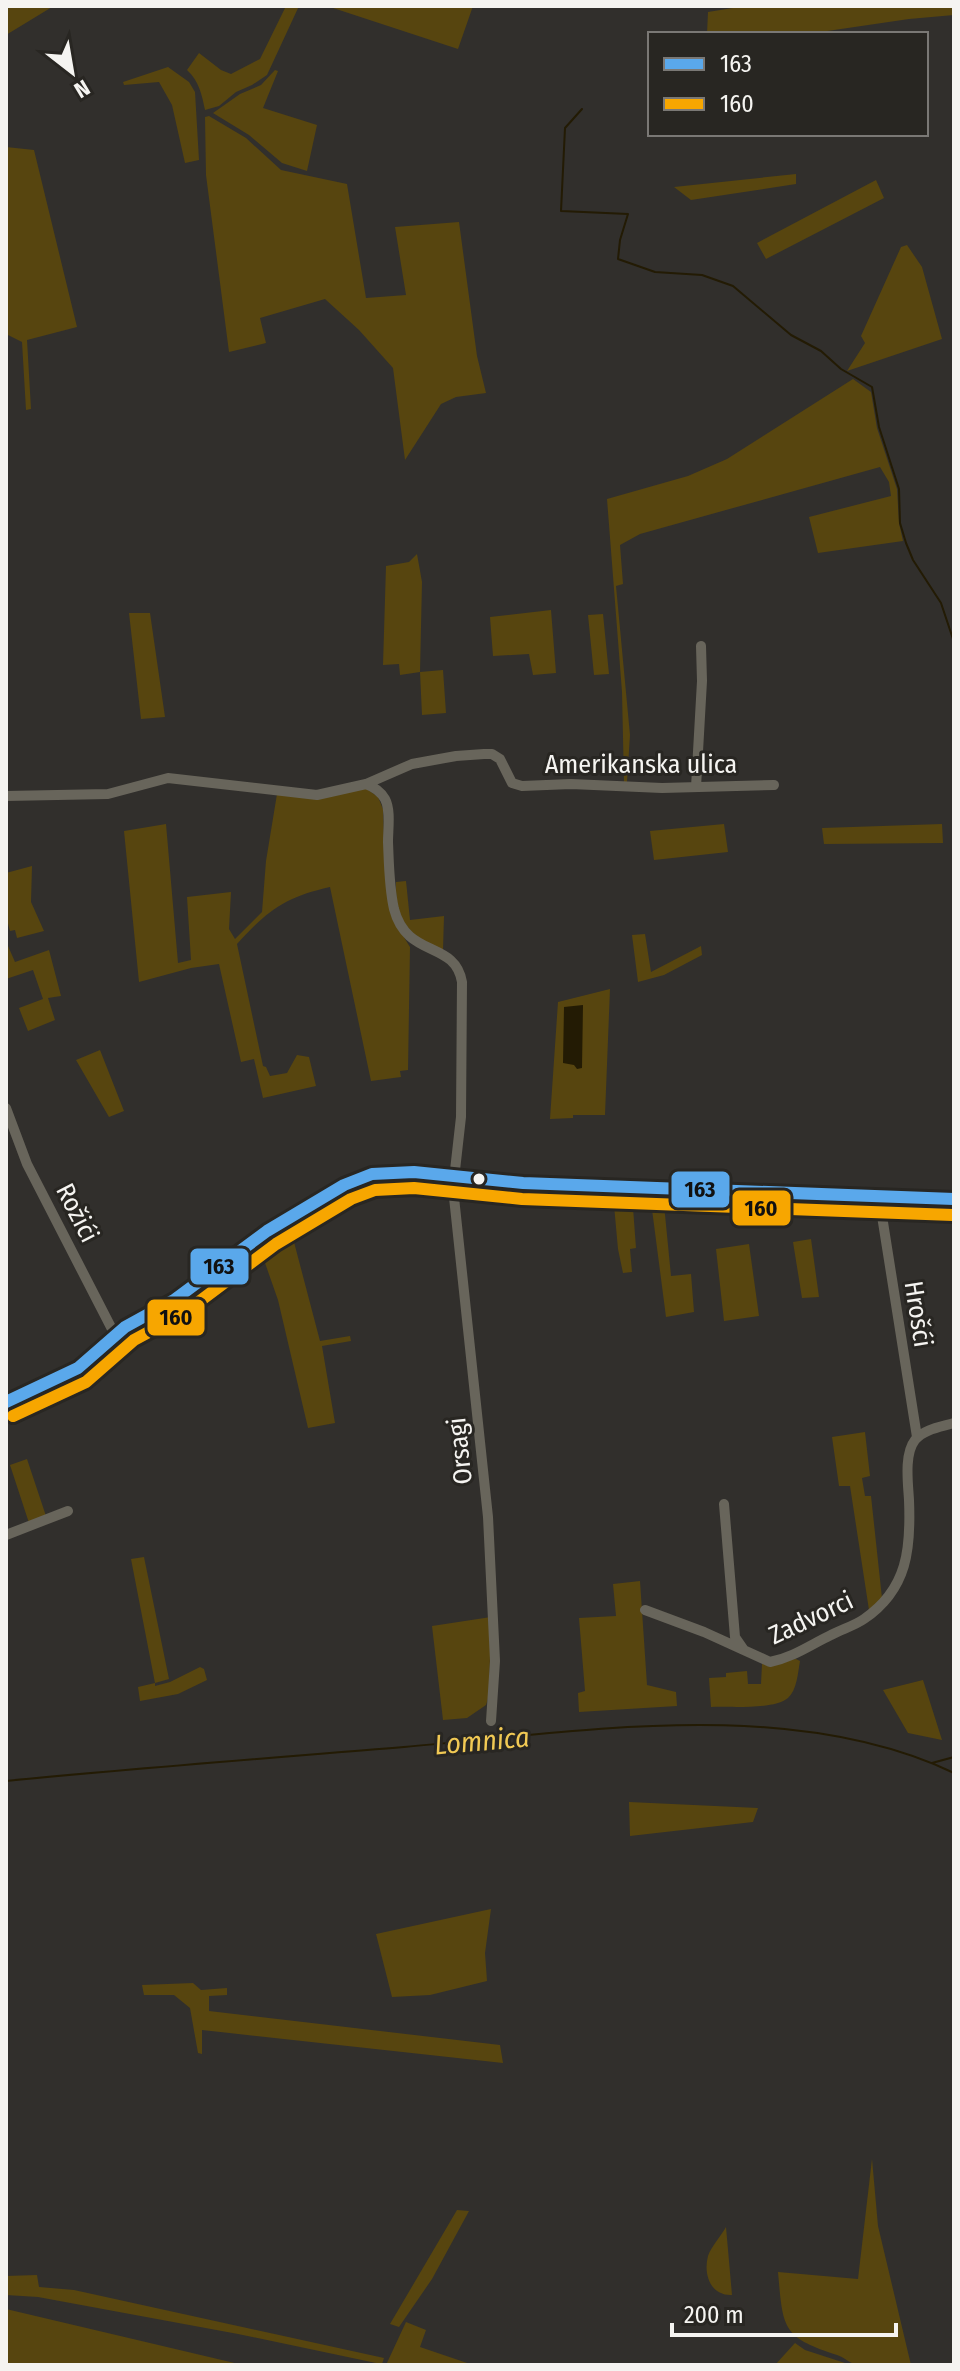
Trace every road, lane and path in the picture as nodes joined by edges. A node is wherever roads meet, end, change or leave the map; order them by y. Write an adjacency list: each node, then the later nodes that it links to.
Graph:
1 (701, 646): 5 (street)
2 (396, 769): 3 (street, Amerikanska ulica); 5 (street, Amerikanska ulica); 7 (street, Orsagi)
3 (366, 784): 6 (street, Amerikanska ulica); 7 (street)
4 (774, 785): 5 (street, Amerikanska ulica)
5 (696, 787)
6 (6, 796)
7 (387, 805): 9 (street, Orsagi)
8 (6, 1108): 12 (street, Rožići)
9 (454, 1177): 10 (main road); 12 (main road); 21 (street, Orsagi)
10 (879, 1197): 11 (main road); 15 (street, Hrošći)
11 (954, 1199)
12 (115, 1335): 13 (main road)
13 (6, 1402)
14 (954, 1423): 15 (street)
15 (917, 1437): 20 (street, Zadvorci)
16 (724, 1504): 20 (street)
17 (68, 1511): 18 (street)
18 (6, 1535)
19 (645, 1610): 20 (street, Zadvorci)
20 (746, 1652)
21 (491, 1721)

